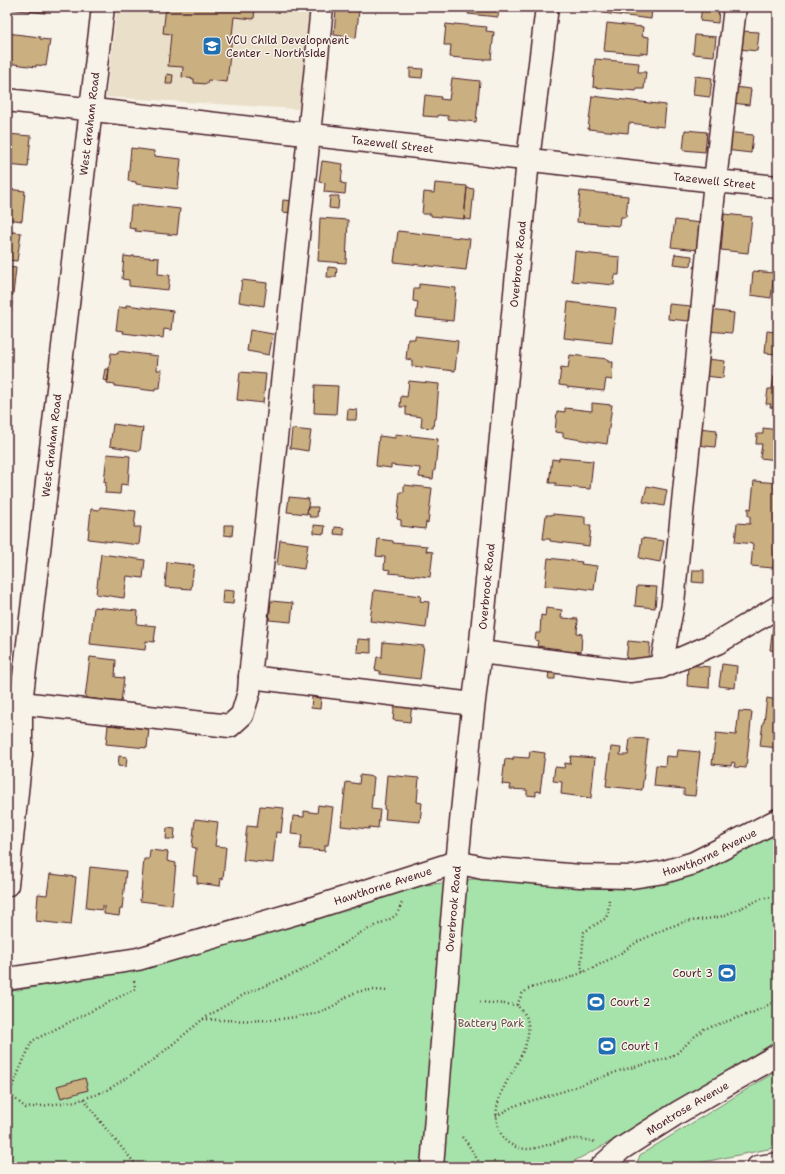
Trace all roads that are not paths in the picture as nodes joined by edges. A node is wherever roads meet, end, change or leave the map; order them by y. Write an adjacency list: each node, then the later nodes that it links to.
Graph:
1 (103, 7): 6 (street, West Graham Road)
2 (322, 7): 7 (street)
3 (547, 7): 8 (street, Overbrook Road)
4 (735, 7): 9 (street)
5 (7, 100): 6 (street, Tazewell Street)
6 (92, 110): 7 (street, Tazewell Street); 15 (street, West Graham Road)
7 (309, 134): 8 (street, Tazewell Street); 14 (street)
8 (528, 160): 9 (street, Tazewell Street); 12 (street, Overbrook Road)
9 (715, 181): 10 (street, Tazewell Street); 13 (street)
10 (778, 187)
11 (778, 607): 13 (street)
12 (480, 652): 13 (street); 16 (street, Overbrook Road)
13 (661, 667)
14 (250, 677): 15 (street); 16 (street)
15 (21, 703): 19 (street, West Graham Road)
16 (473, 704): 18 (street, Overbrook Road)
17 (778, 820): 18 (street, Hawthorne Avenue)
18 (457, 862): 20 (street, Hawthorne Avenue); 23 (street, Overbrook Road)
19 (7, 885)
20 (7, 979)
21 (778, 1055): 24 (street, Montrose Avenue)
22 (778, 1164): 25 (street)
23 (432, 1167)
24 (600, 1167)
25 (758, 1167)

